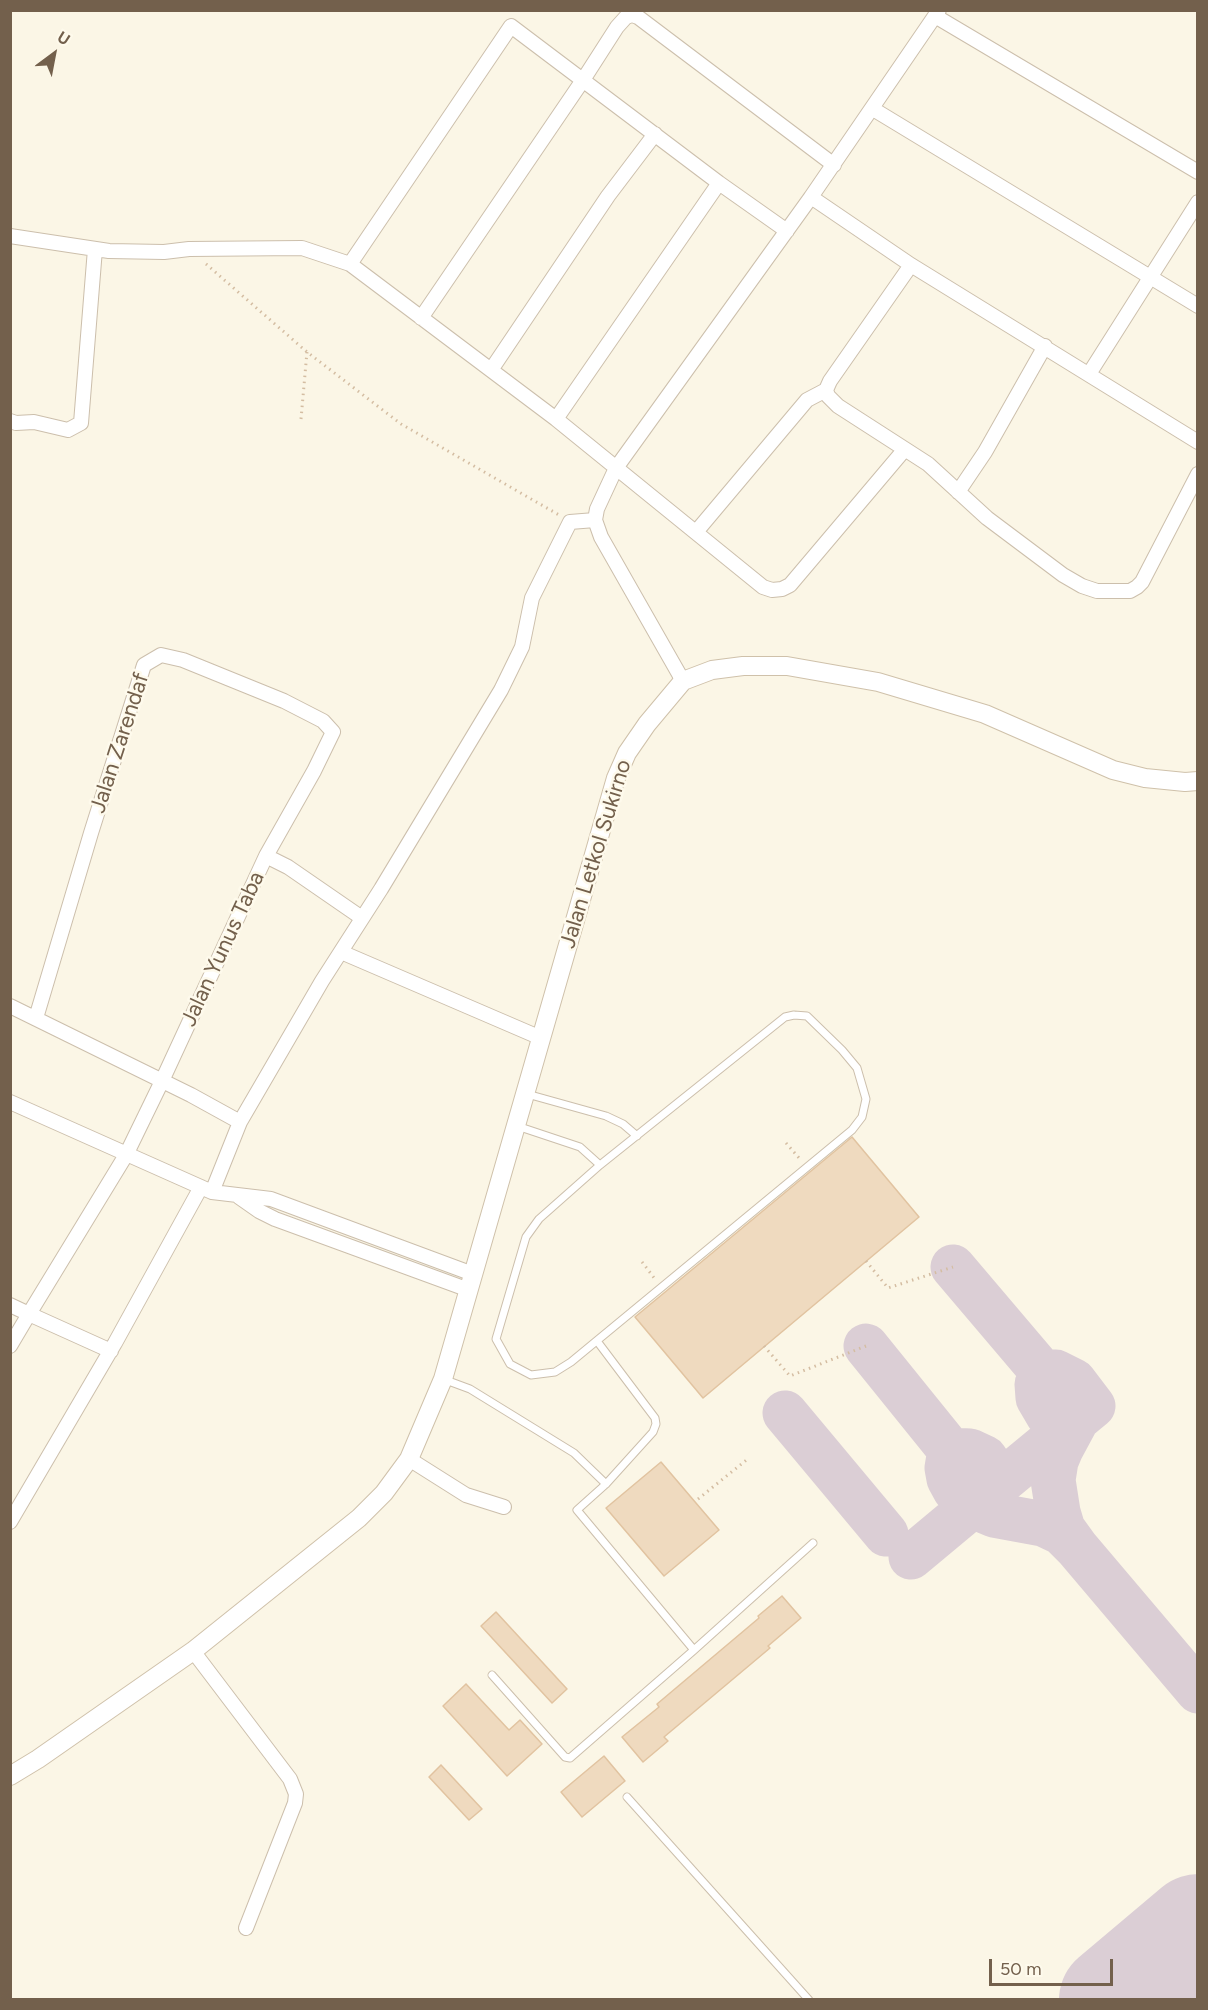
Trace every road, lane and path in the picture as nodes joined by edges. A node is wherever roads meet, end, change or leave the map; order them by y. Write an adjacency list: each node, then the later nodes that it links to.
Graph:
1 (937, 13): 3 (street); 6 (street)
2 (583, 80): 4 (street); 5 (street); 14 (street); 18 (street)
3 (873, 109): 5 (street); 16 (street)
4 (655, 134): 7 (street); 21 (street)
5 (834, 165): 8 (street)
6 (1197, 172)
7 (719, 183): 10 (street); 25 (street)
8 (811, 198): 10 (street); 15 (street)
9 (1197, 202): 16 (street)
10 (787, 231): 29 (street)
11 (10, 236): 12 (street)
12 (95, 249): 13 (street); 26 (street)
13 (189, 249): 14 (street); 20 (path)
14 (351, 264): 18 (street)
15 (911, 265): 19 (street); 23 (street)
16 (1151, 277): 17 (street); 22 (street)
17 (1197, 306)
18 (421, 318): 21 (street)
19 (1045, 346): 22 (street); 31 (street)
20 (307, 352): 24 (path); 33 (path)
21 (491, 370): 25 (street)
22 (1089, 374): 27 (street)
23 (826, 390): 28 (street); 34 (street)
24 (301, 419)
25 (556, 419): 29 (street)
26 (12, 425)
27 (1197, 442)
28 (905, 449): 31 (street); 34 (street)
29 (616, 468): 32 (street); 34 (street)
30 (1197, 474): 31 (street)
31 (958, 492)
32 (595, 520): 33 (street); 35 (street)
33 (570, 522): 38 (street)
34 (696, 532)
35 (683, 681): 36 (main road, Jalan Letkol Sukirno); 42 (main road, Jalan Letkol Sukirno)
36 (1197, 782)
37 (266, 856): 38 (street, Jalan Yunus Taba); 41 (street, Jalan Zarendaf); 43 (street, Jalan Yunus Taba)
38 (362, 918): 39 (street)
39 (340, 952): 42 (street); 46 (street)
40 (10, 1006): 41 (street)
41 (36, 1018): 43 (street)
42 (541, 1038): 44 (main road, Jalan Letkol Sukirno)
43 (162, 1081): 46 (street); 50 (street, Jalan Yunus Taba)
44 (525, 1093): 47 (main road, Jalan Letkol Sukirno); 48 (lane)
45 (10, 1102): 50 (street)
46 (240, 1122): 53 (street)
47 (516, 1126): 51 (lane); 57 (main road, Jalan Letkol Sukirno)
48 (637, 1136): 51 (lane); 52 (lane)
49 (786, 1143): 52 (path)
50 (126, 1155): 53 (street); 60 (street, Jalan Yunus Taba)
51 (600, 1165): 61 (lane)
52 (807, 1167): 58 (lane)
53 (207, 1190): 57 (street); 65 (street)
54 (866, 1261): 56 (path)
55 (642, 1262): 58 (path)
56 (953, 1267)
57 (471, 1281): 66 (main road, Jalan Letkol Sukirno)
58 (662, 1287): 61 (lane)
59 (10, 1305): 60 (street)
60 (29, 1314): 62 (street, Jalan Yunus Taba); 65 (street)
61 (597, 1341): 69 (lane)
62 (10, 1346)
63 (764, 1346): 64 (path)
64 (866, 1347)
65 (111, 1351): 72 (street)
66 (443, 1379): 68 (main road, Jalan Letkol Sukirno); 69 (lane)
67 (749, 1458): 70 (path)
68 (410, 1460): 71 (street); 75 (main road, Jalan Letkol Sukirno)
69 (606, 1484): 74 (lane)
70 (698, 1499)
71 (504, 1507)
72 (10, 1522)
73 (813, 1543): 74 (lane)
74 (694, 1650): 76 (lane)
75 (193, 1651): 77 (main road, Jalan Letkol Sukirno); 79 (street)
76 (492, 1675)
77 (10, 1776)
78 (627, 1797): 80 (lane)
79 (246, 1928)
80 (808, 2000)

